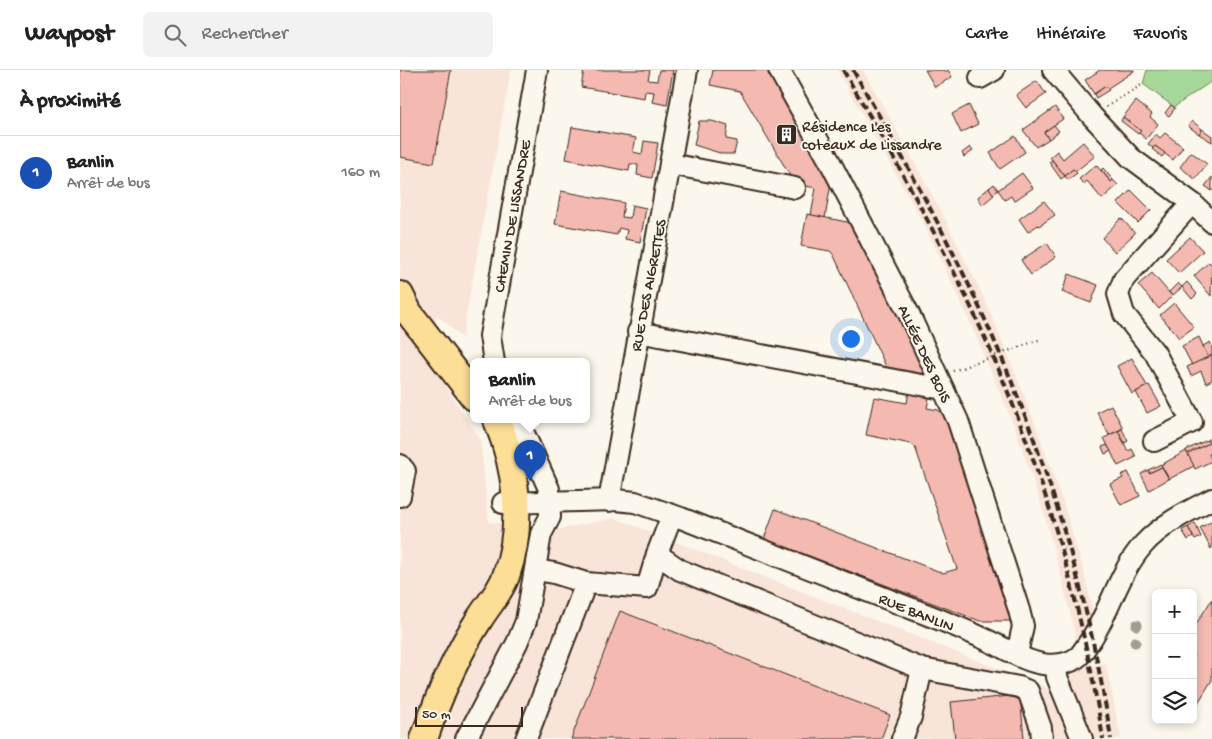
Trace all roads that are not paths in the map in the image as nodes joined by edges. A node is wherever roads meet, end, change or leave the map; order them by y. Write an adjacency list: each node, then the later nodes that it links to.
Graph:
1 (536, 70): 12 (street, CHEMIN DE LISSANDRE)
2 (687, 70): 5 (street, RUE DES AIGRETTES)
3 (778, 70): 14 (street, ALLÉE DES BOIS)
4 (1053, 70): 7 (street)
5 (670, 164): 6 (street); 11 (street, RUE DES AIGRETTES)
6 (795, 188)
7 (1192, 203): 8 (street); 19 (street)
8 (1212, 222)
9 (400, 290): 13 (main road)
10 (400, 295): 15 (main road)
11 (638, 332): 14 (street); 23 (street, RUE DES AIGRETTES)
12 (493, 358)
13 (470, 374)
14 (940, 383): 30 (street, ALLÉE DES BOIS)
15 (470, 392)
16 (487, 423): 25 (main road)
17 (498, 423): 25 (main road)
18 (519, 423): 24 (street)
19 (1154, 441)
20 (400, 465): 21 (street)
21 (400, 496)
22 (1212, 499): 31 (street, RUE BANLIN)
23 (609, 501): 24 (street, RUE BANLIN); 26 (street, RUE BANLIN)
24 (550, 503): 25 (street, RUE BANLIN); 28 (street)
25 (510, 504): 33 (main road)
26 (672, 515): 27 (street); 30 (street, RUE BANLIN)
27 (657, 554): 29 (street); 32 (street)
28 (536, 570): 29 (street); 34 (street)
29 (586, 583): 35 (street)
30 (1016, 654): 31 (street, RUE BANLIN)
31 (1056, 665): 38 (street)
32 (922, 669): 36 (street); 37 (street)
33 (424, 739)
34 (466, 739)
35 (526, 739)
36 (902, 739)
37 (1042, 739)
38 (1082, 739)

